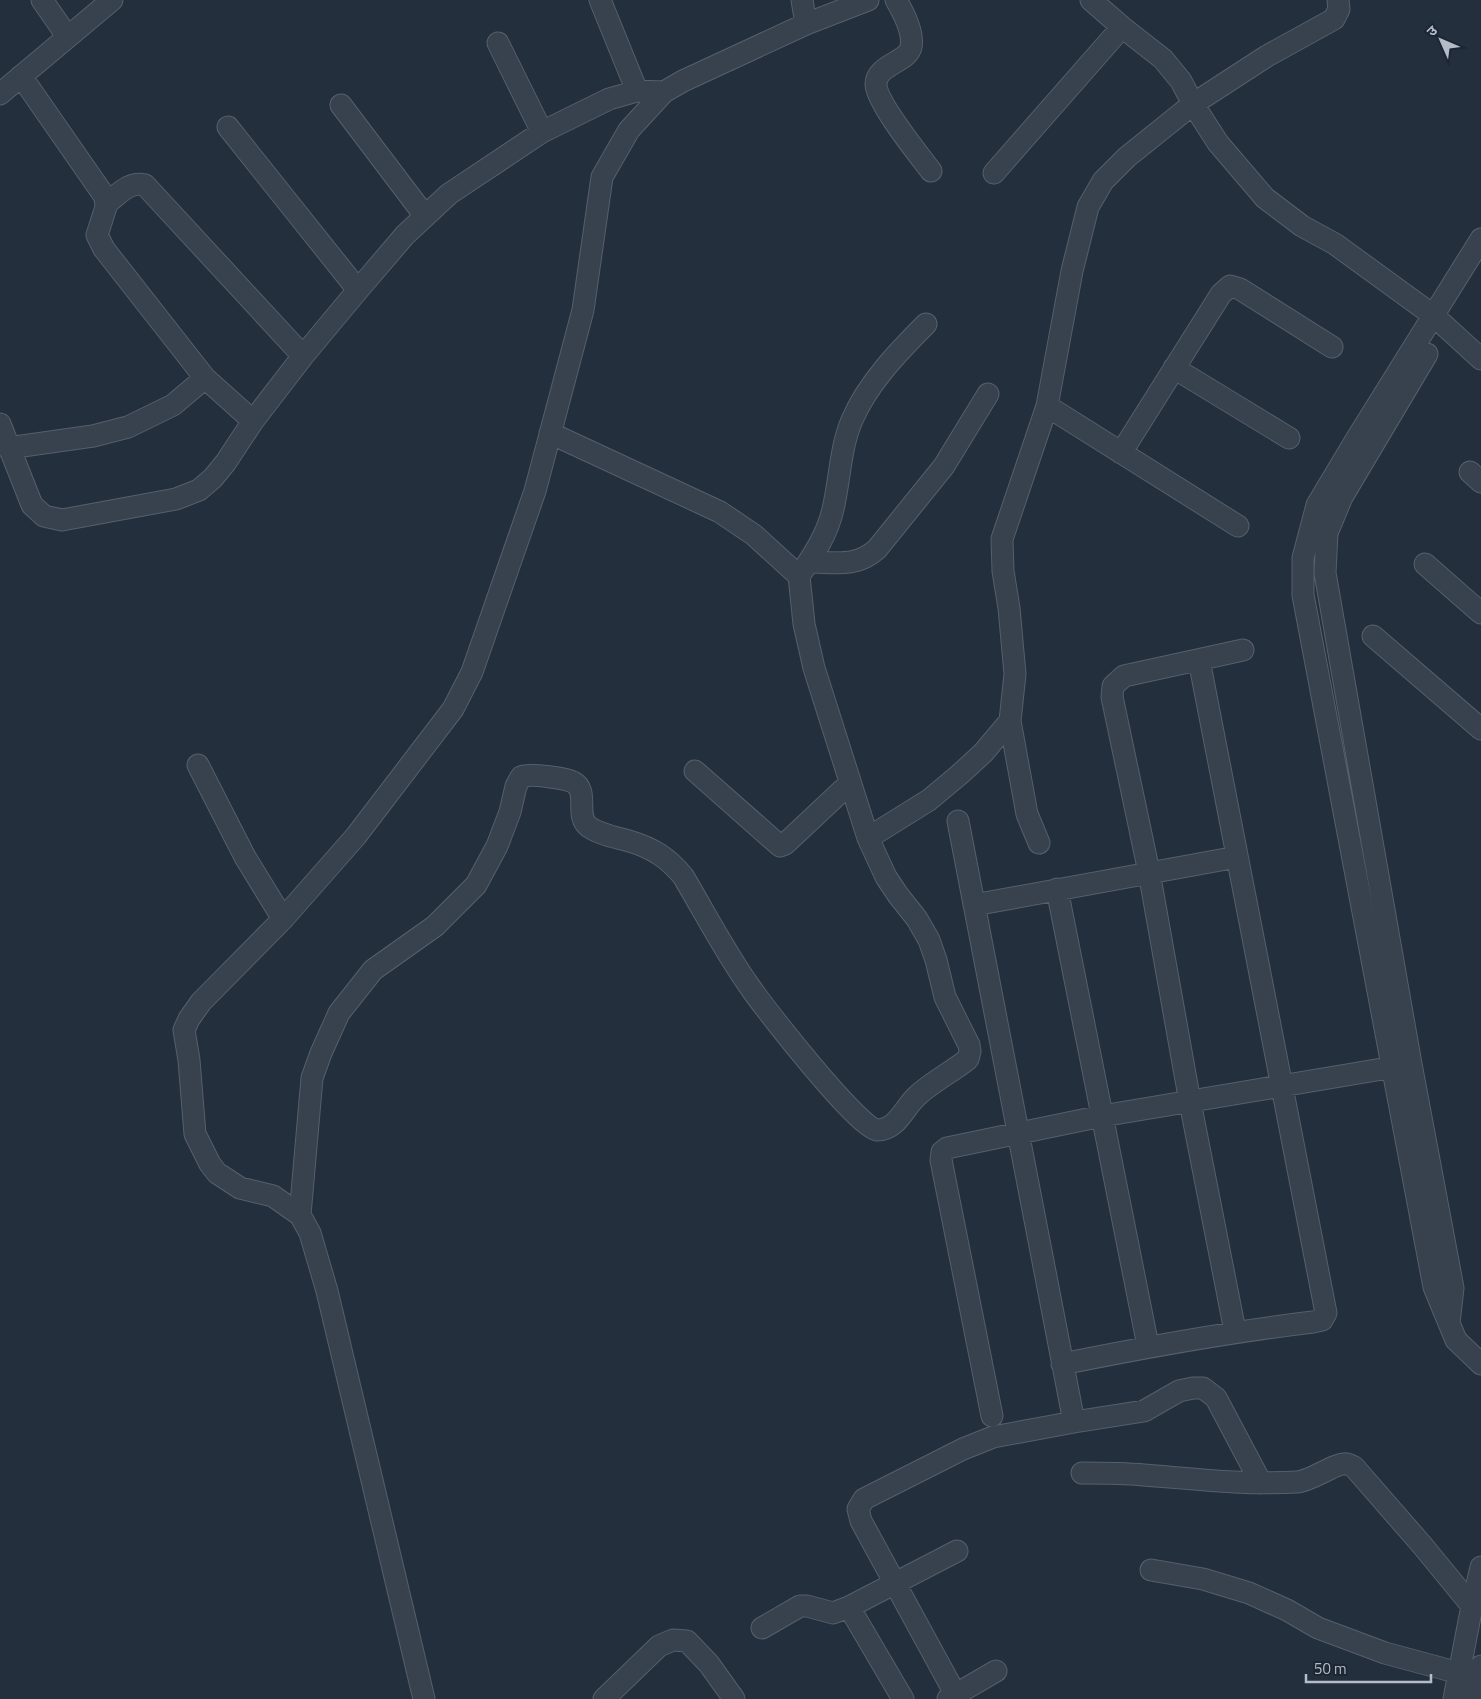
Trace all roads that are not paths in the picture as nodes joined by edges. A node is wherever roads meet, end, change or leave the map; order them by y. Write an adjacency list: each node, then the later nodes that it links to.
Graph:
1 (42, 0): 11 (street)
2 (112, 0): 11 (street)
3 (600, 0): 14 (street)
4 (802, 0): 9 (street)
5 (868, 0): 9 (street)
6 (896, 0): 21 (street)
7 (1091, 0): 10 (street)
8 (1338, 0): 17 (street)
9 (806, 24): 15 (street)
10 (1122, 27): 17 (street); 22 (street)
11 (67, 36): 13 (street)
12 (498, 43): 20 (street)
13 (21, 76): 16 (street); 23 (street)
14 (638, 92): 15 (street); 20 (street)
15 (664, 92): 39 (street)
16 (0, 94)
17 (1193, 104): 28 (street); 36 (street)
18 (341, 105): 24 (street)
19 (228, 127): 27 (street)
20 (542, 132): 24 (street)
21 (931, 172)
22 (994, 173)
23 (107, 203): 31 (street); 34 (street)
24 (425, 216): 27 (street)
25 (1481, 239): 28 (street)
26 (1481, 265): 28 (street)
27 (358, 290): 31 (street)
28 (1439, 321): 32 (street); 63 (street)
29 (926, 324): 45 (street)
30 (1332, 347): 33 (street)
31 (303, 356): 37 (street)
32 (1481, 359)
33 (1174, 368): 40 (street); 42 (street)
34 (206, 378): 37 (street); 41 (street)
35 (988, 394): 45 (street)
36 (1047, 406): 42 (street); 50 (street)
37 (253, 422): 41 (street)
38 (0, 424): 41 (street)
39 (550, 433): 45 (street); 62 (street)
40 (1289, 438)
41 (8, 448)
42 (1121, 453): 43 (street)
43 (1238, 526)
44 (1425, 564): 46 (street)
45 (804, 569): 54 (street)
46 (1481, 613)
47 (1373, 636): 51 (street)
48 (1243, 650): 49 (street)
49 (1199, 660): 58 (street); 59 (street)
50 (1010, 721): 56 (street); 57 (street)
51 (1481, 729)
52 (198, 765): 62 (street)
53 (695, 771): 54 (street)
54 (849, 784): 56 (street)
55 (958, 821): 61 (street)
56 (868, 838): 68 (street)
57 (1039, 843)
58 (1237, 857): 59 (street); 64 (street)
59 (1148, 872): 60 (street); 65 (street)
60 (1058, 889): 61 (street); 66 (street)
61 (974, 905): 67 (street)
62 (283, 919): 68 (street)
63 (1402, 1066): 64 (street); 72 (street)
64 (1281, 1086): 65 (street); 69 (street)
65 (1190, 1102): 66 (street); 69 (street)
66 (1102, 1116): 67 (street); 70 (street)
67 (1017, 1134): 71 (street); 73 (street)
68 (300, 1215): 88 (street)
69 (1235, 1331): 70 (street)
70 (1148, 1346): 71 (street)
71 (1062, 1364): 74 (street)
72 (1481, 1364)
73 (992, 1416)
74 (1074, 1422): 76 (street); 80 (street)
75 (1082, 1473): 76 (street)
76 (1261, 1484): 81 (street)
77 (957, 1551): 80 (street)
78 (1481, 1567): 81 (street)
79 (1151, 1570): 86 (street)
80 (894, 1582): 82 (street); 87 (street)
81 (1472, 1606): 86 (street)
82 (849, 1607): 83 (street); 91 (street)
83 (762, 1628)
84 (1481, 1666): 93 (street)
85 (996, 1671): 87 (street)
86 (1459, 1673): 92 (street)
87 (954, 1698)
88 (424, 1699)
89 (604, 1699): 90 (street)
90 (734, 1699)
91 (903, 1699)
92 (1454, 1699)
93 (1474, 1699)

